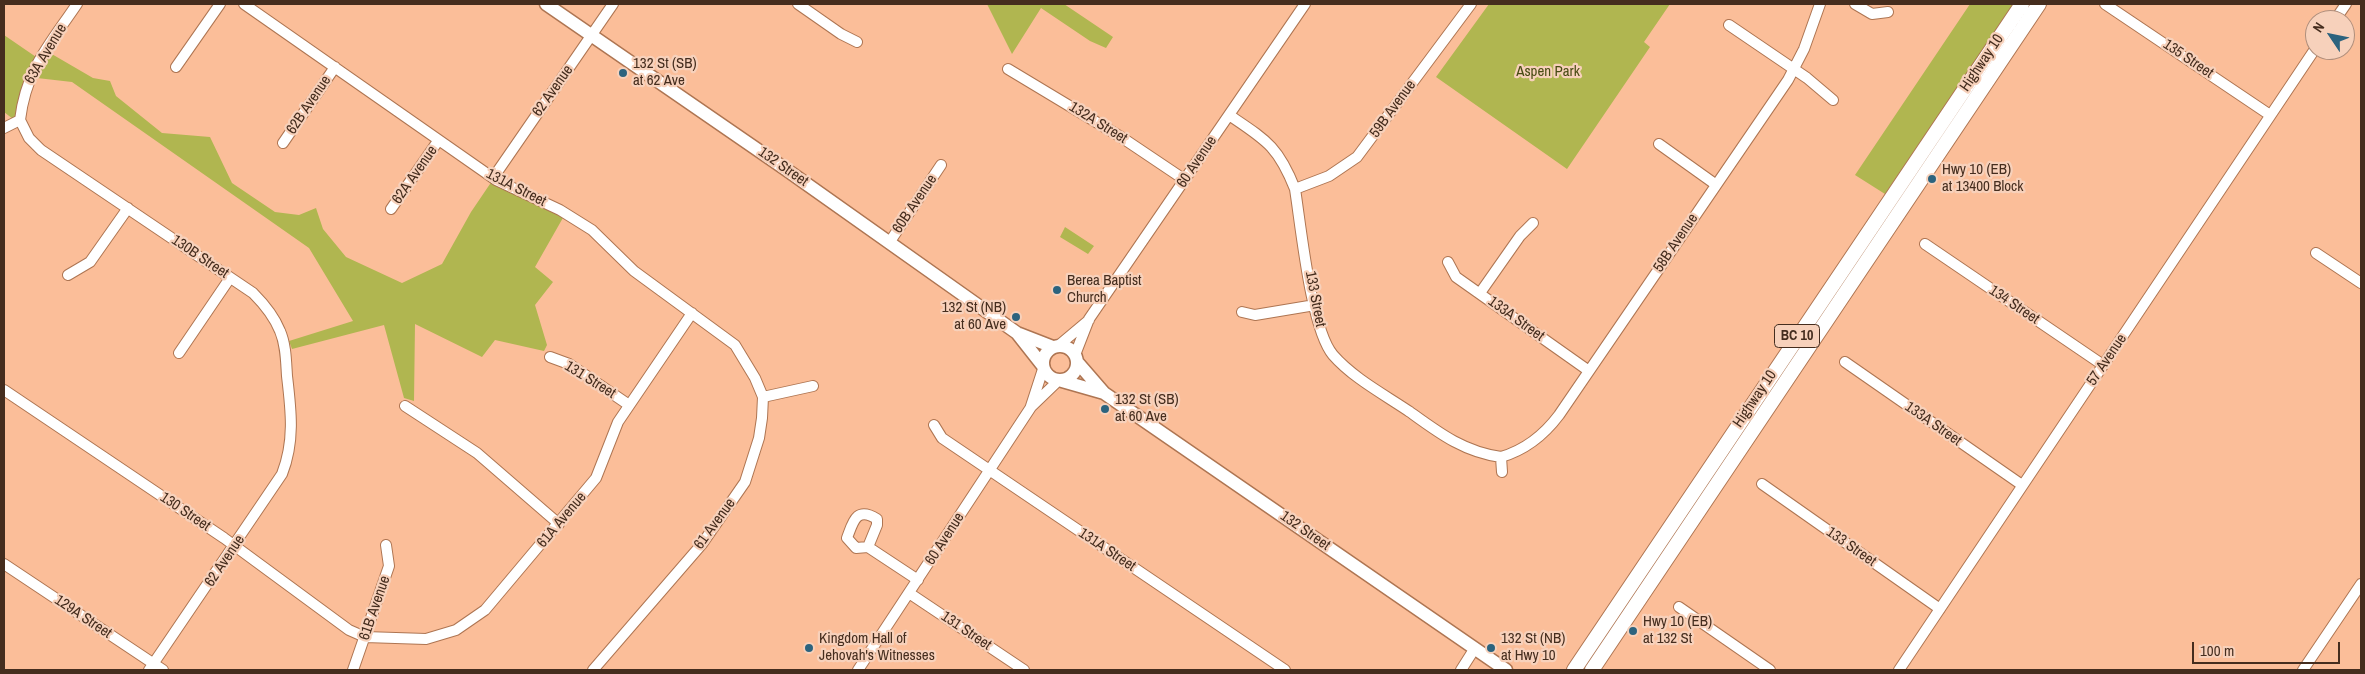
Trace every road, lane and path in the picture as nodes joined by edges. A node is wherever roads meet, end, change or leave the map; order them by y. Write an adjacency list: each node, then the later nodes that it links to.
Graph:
1 (77, 4): 26 (street, 63A Avenue)
2 (220, 4): 19 (street)
3 (244, 4): 20 (street, 131A Street)
4 (546, 4): 16 (main road, 132 Street)
5 (613, 4): 16 (street, 62 Avenue)
6 (798, 4): 17 (street)
7 (1305, 4): 24 (street, 60 Avenue)
8 (1471, 4): 35 (street, 59B Avenue)
9 (1820, 4): 22 (street, 58B Avenue)
10 (1855, 4): 14 (street)
11 (2022, 4): 96 (highway, Highway 10 / BC 10)
12 (2039, 4): 97 (highway, Highway 10 / BC 10)
13 (2105, 4): 25 (street, 135 Street)
14 (1888, 12)
15 (1729, 25): 22 (street)
16 (592, 35): 32 (street, 62 Avenue); 39 (main road, 132 Street)
17 (857, 42)
18 (2308, 60): 25 (street, 57 Avenue)
19 (176, 66)
20 (335, 67): 28 (street, 131A Street); 29 (street, 62B Avenue)
21 (1008, 69): 33 (street, 132A Street)
22 (1794, 69): 23 (street); 34 (street, 58B Avenue)
23 (1833, 100)
24 (1229, 115): 33 (street, 60 Avenue); 35 (street, 133 Street)
25 (2270, 115): 57 (street, 57 Avenue)
26 (20, 120): 27 (street); 36 (street, 130B Street)
27 (4, 128)
28 (438, 141): 32 (street, 131A Street); 37 (street, 62A Avenue)
29 (283, 143)
30 (1659, 144): 34 (street)
31 (940, 165): 39 (street, 60B Avenue)
32 (493, 178): 49 (street, 131A Street)
33 (1185, 180): 50 (street, 60 Avenue)
34 (1716, 184): 59 (street, 58B Avenue)
35 (1295, 189): 47 (street, 133 Street)
36 (128, 208): 43 (street); 44 (street, 130B Street)
37 (391, 209)
38 (1532, 223): 46 (street)
39 (889, 243): 51 (main road, 132 Street)
40 (1925, 244): 57 (street, 134 Street)
41 (2316, 253): 45 (street)
42 (1448, 262): 46 (street, 133A Street)
43 (68, 275)
44 (230, 278): 53 (street); 69 (street, 130B Street)
45 (2361, 283)
46 (1480, 293): 59 (street, 133A Street)
47 (1315, 305): 48 (street); 70 (street, 133 Street)
48 (1242, 312)
49 (692, 313): 64 (street, 131A Street); 65 (street, 61A Avenue)
50 (1089, 319): 52 (street, 60 Avenue); 55 (street, 60 Avenue)
51 (1017, 333): 52 (main road, 132 Street); 58 (main road, 132 Street)
52 (1055, 347): 55 (main road); 58 (main road)
53 (179, 353)
54 (550, 358): 65 (street, 131 Street)
55 (1076, 359): 60 (main road); 63 (main road, 132 Street)
56 (1845, 362): 74 (street, 133A Street)
57 (2103, 365): 74 (street, 57 Avenue)
58 (1043, 367): 60 (main road); 67 (street, 60 Avenue)
59 (1589, 370): 70 (street, 58B Avenue)
60 (1060, 381): 63 (main road, 132 Street); 67 (street, 60 Avenue)
61 (814, 386): 64 (street)
62 (4, 390): 77 (street, 130 Street)
63 (1104, 392): 86 (main road, 132 Street)
64 (763, 397): 90 (street, 61 Avenue)
65 (629, 405): 75 (street, 61A Avenue)
66 (405, 406): 75 (street)
67 (1031, 406): 71 (street, 60 Avenue)
68 (934, 425): 71 (street, 131A Street)
69 (291, 447): 77 (street, 62 Avenue)
70 (1501, 456): 72 (street)
71 (989, 471): 80 (street, 60 Avenue); 93 (street, 131A Street)
72 (1502, 472)
73 (1762, 484): 84 (street, 133 Street)
74 (2022, 485): 84 (street, 57 Avenue)
75 (559, 524): 85 (street, 61A Avenue)
76 (386, 545): 85 (street, 61B Avenue)
77 (235, 546): 85 (street, 130 Street); 87 (street, 62 Avenue)
78 (868, 547): 80 (street)
79 (4, 564): 87 (street, 129A Street)
80 (918, 580): 82 (street, 60 Avenue)
81 (2361, 584): 100 (street)
82 (909, 593): 91 (street, 60 Avenue); 92 (street, 131 Street)
83 (1679, 607): 98 (street)
84 (1940, 610): 99 (street, 57 Avenue)
85 (365, 637): 89 (street, 61B Avenue)
86 (1476, 648): 94 (street); 95 (main road, 132 Street)
87 (151, 667): 88 (street, 129A Street)
88 (163, 670)
89 (353, 670)
90 (593, 670)
91 (858, 670)
92 (1024, 670)
93 (1285, 670)
94 (1461, 670)
95 (1506, 670)
96 (1574, 670)
97 (1592, 670)
98 (1770, 670)
99 (1899, 670)
100 (2303, 670)

